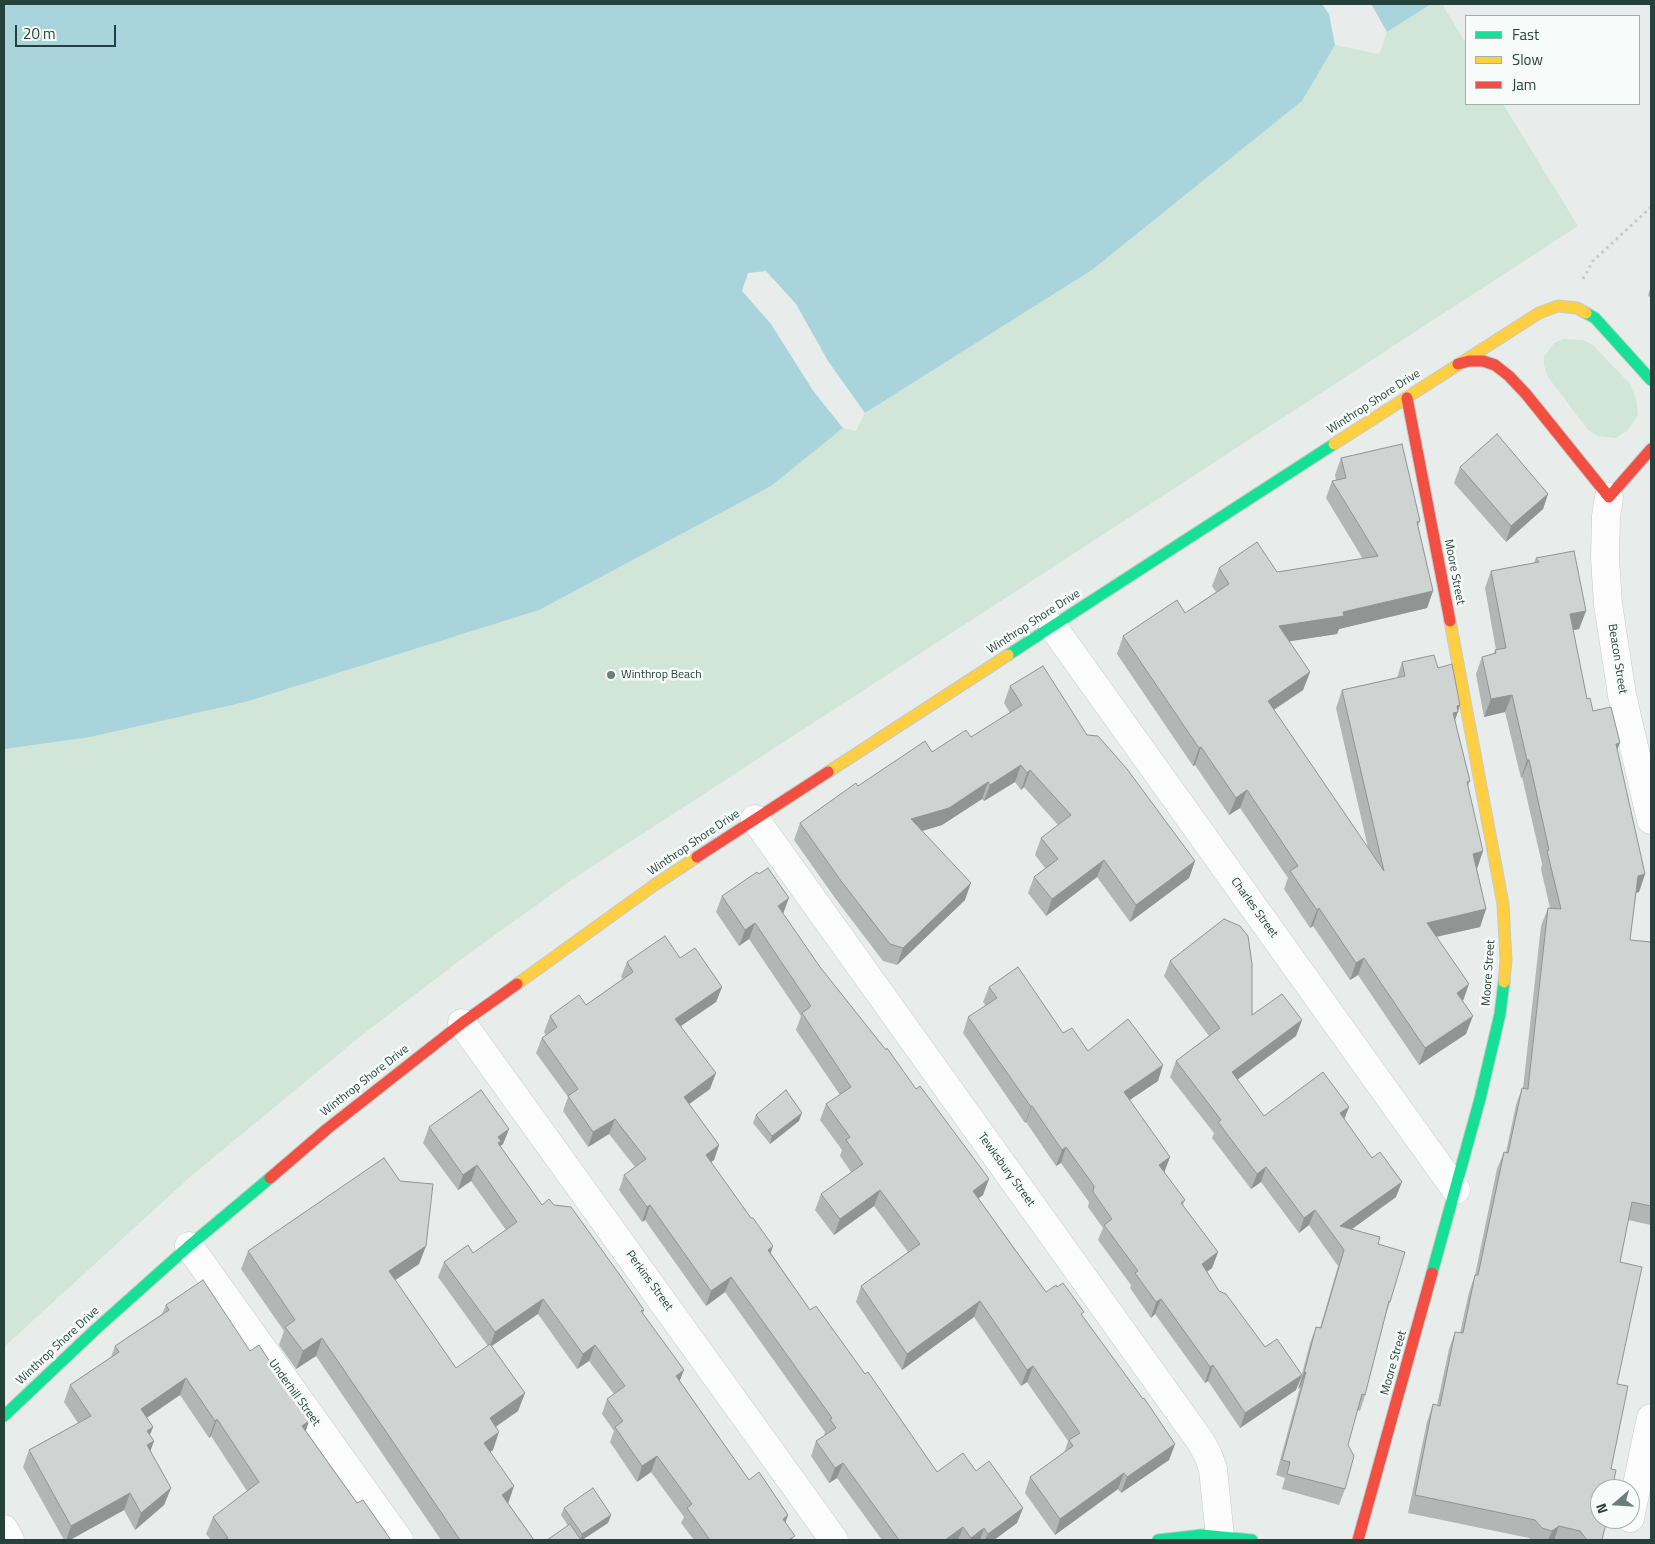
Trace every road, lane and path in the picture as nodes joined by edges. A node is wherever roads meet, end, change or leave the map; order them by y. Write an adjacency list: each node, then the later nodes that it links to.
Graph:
1 (1651, 207): 2 (path)
2 (1593, 261)
3 (1455, 366): 4 (street, Winthrop Shore Drive); 5 (street, Winthrop Shore Drive); 7 (street, Winthrop Shore Drive)
4 (1651, 380)
5 (1407, 398): 8 (street, Winthrop Shore Drive); 12 (street, Moore Street)
6 (1651, 449): 7 (street)
7 (1609, 497): 10 (street, Beacon Street)
8 (1053, 626): 9 (street, Winthrop Shore Drive); 12 (street, Charles Street)
9 (755, 819): 11 (street, Winthrop Shore Drive); 18 (street, Tewksbury Street)
10 (1651, 820)
11 (462, 1023): 13 (street, Winthrop Shore Drive); 21 (street, Perkins Street)
12 (1456, 1190): 24 (street, Moore Street)
13 (189, 1246): 14 (street, Winthrop Shore Drive); 20 (street, Underhill Street)
14 (4, 1416)
15 (1651, 1418): 16 (street)
16 (1638, 1479)
17 (4, 1529): 19 (street)
18 (1220, 1536): 22 (street); 23 (street)
19 (10, 1540)
20 (399, 1540)
21 (834, 1540)
22 (1158, 1540)
23 (1252, 1540)
24 (1358, 1540)

